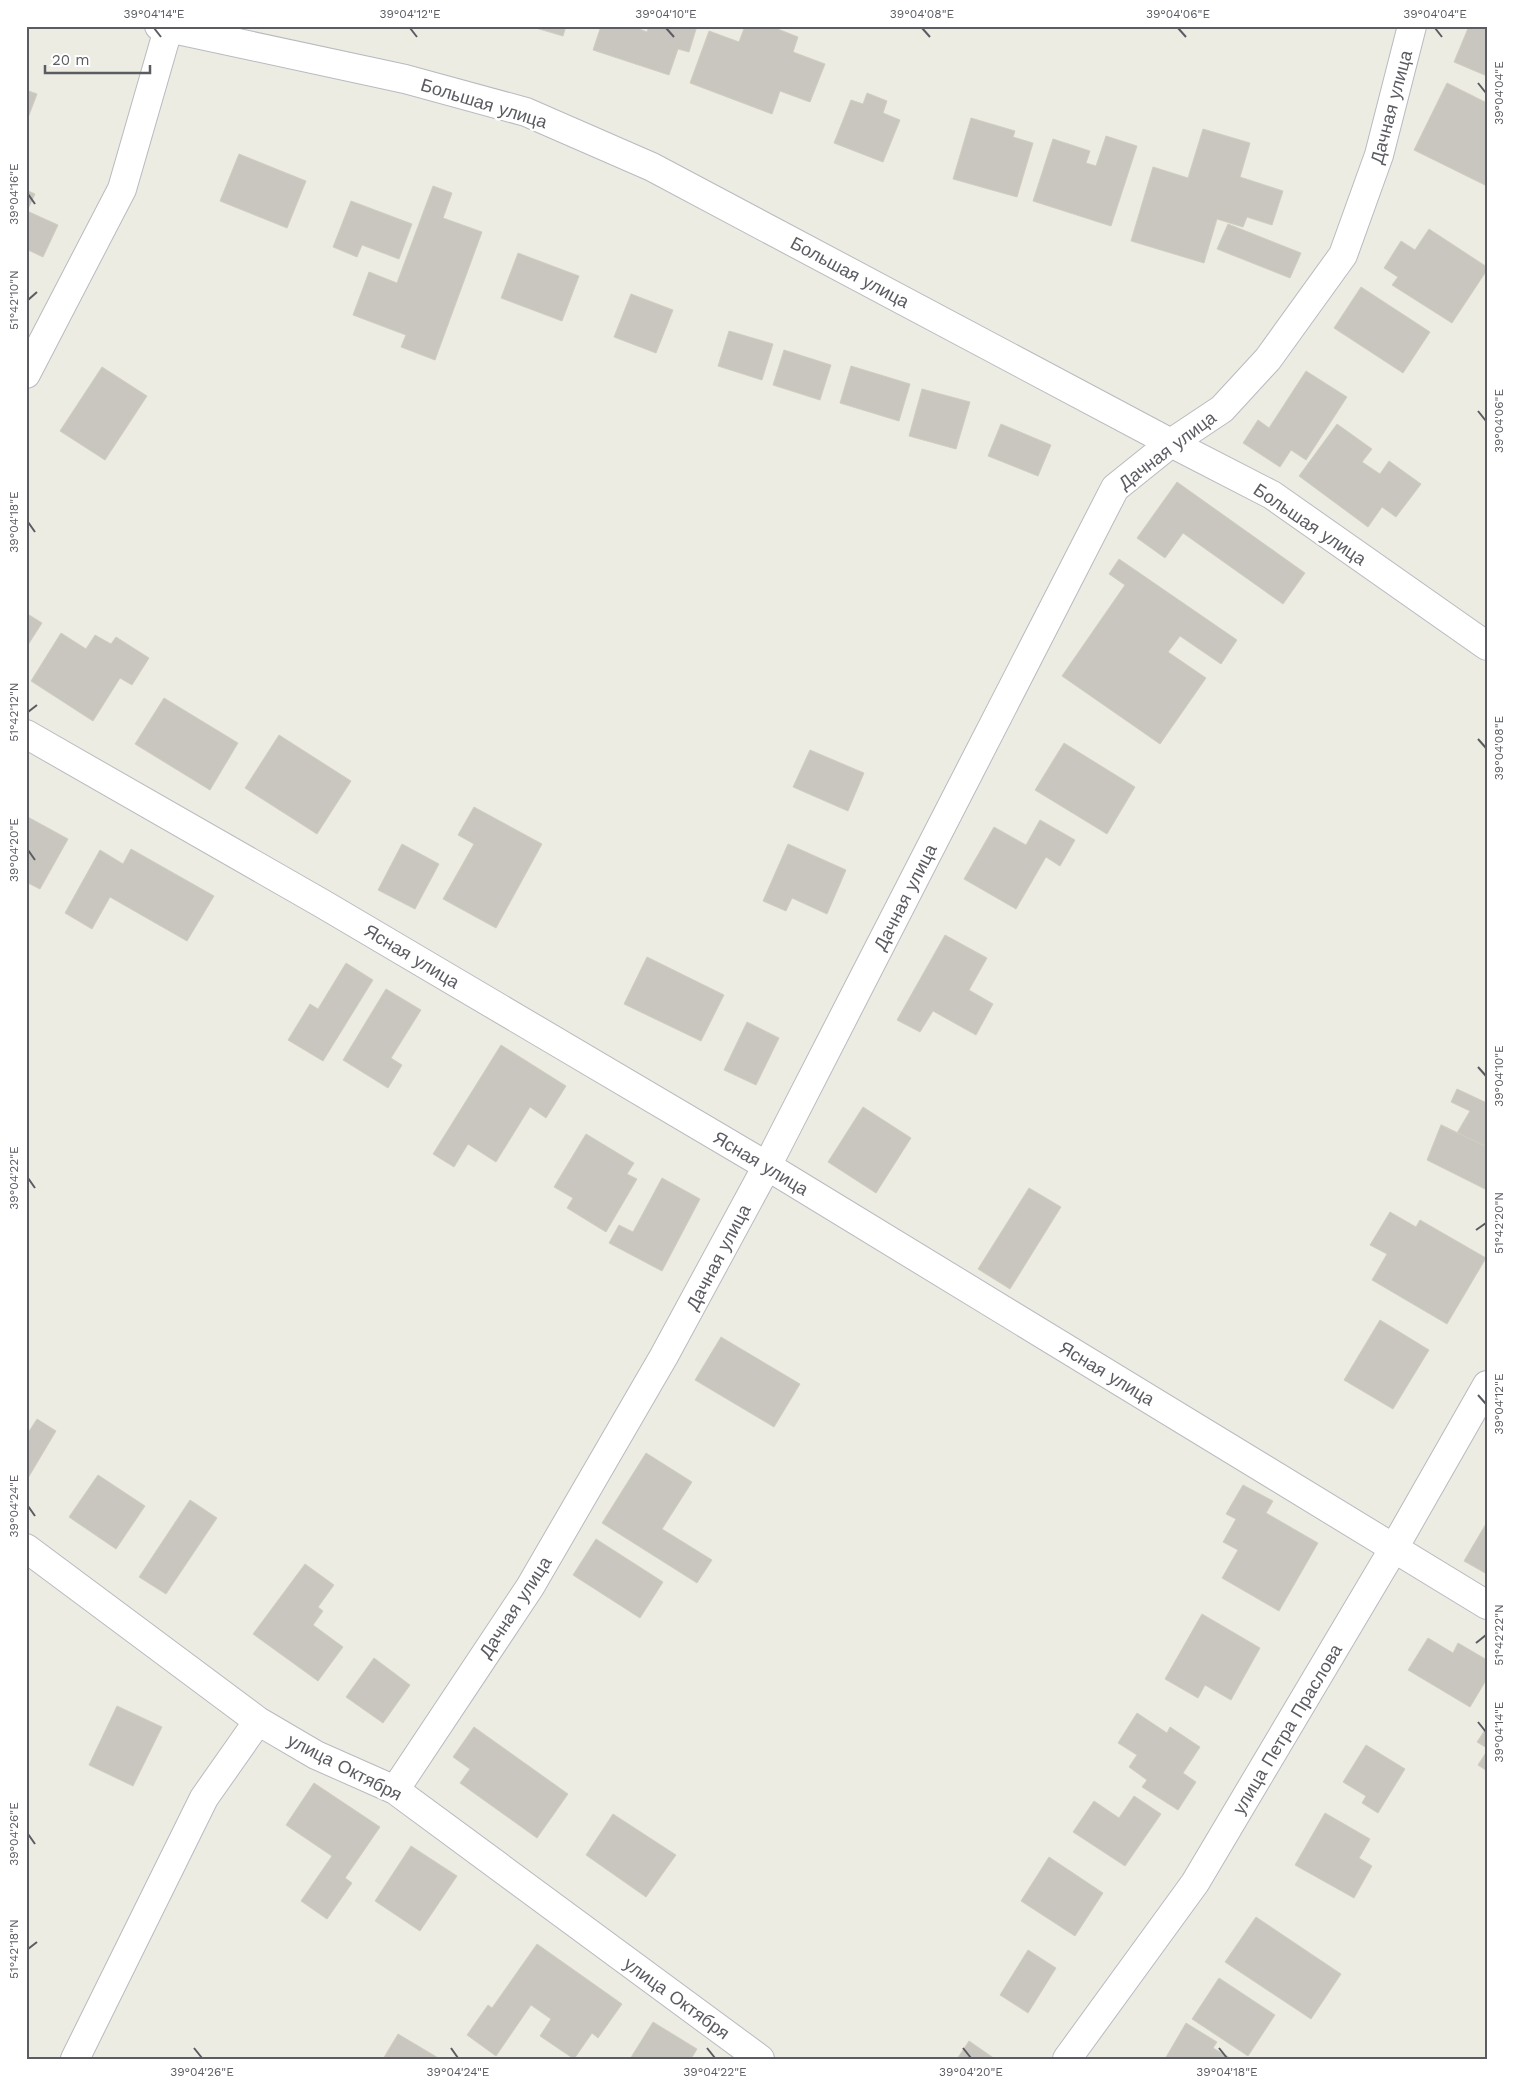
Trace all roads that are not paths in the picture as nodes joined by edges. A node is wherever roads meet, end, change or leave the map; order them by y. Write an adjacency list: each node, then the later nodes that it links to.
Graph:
1 (1412, 26): 4 (street, Дачная улица)
2 (166, 27): 3 (street); 4 (street, Большая улица)
3 (26, 374)
4 (1171, 443): 5 (street, Большая улица); 7 (street, Дачная улица)
5 (1487, 646)
6 (26, 734): 7 (street, Ясная улица)
7 (767, 1166): 10 (street, Ясная улица); 13 (street, Дачная улица)
8 (1487, 1385): 10 (street, улица Петра Праслова)
9 (26, 1548): 12 (street, улица Октября)
10 (1394, 1548): 11 (street, Ясная улица); 16 (street, улица Петра Праслова)
11 (1487, 1605)
12 (258, 1721): 13 (street, улица Октября); 14 (street)
13 (395, 1790): 15 (street, улица Октября)
14 (75, 2059)
15 (760, 2059)
16 (1067, 2059)

